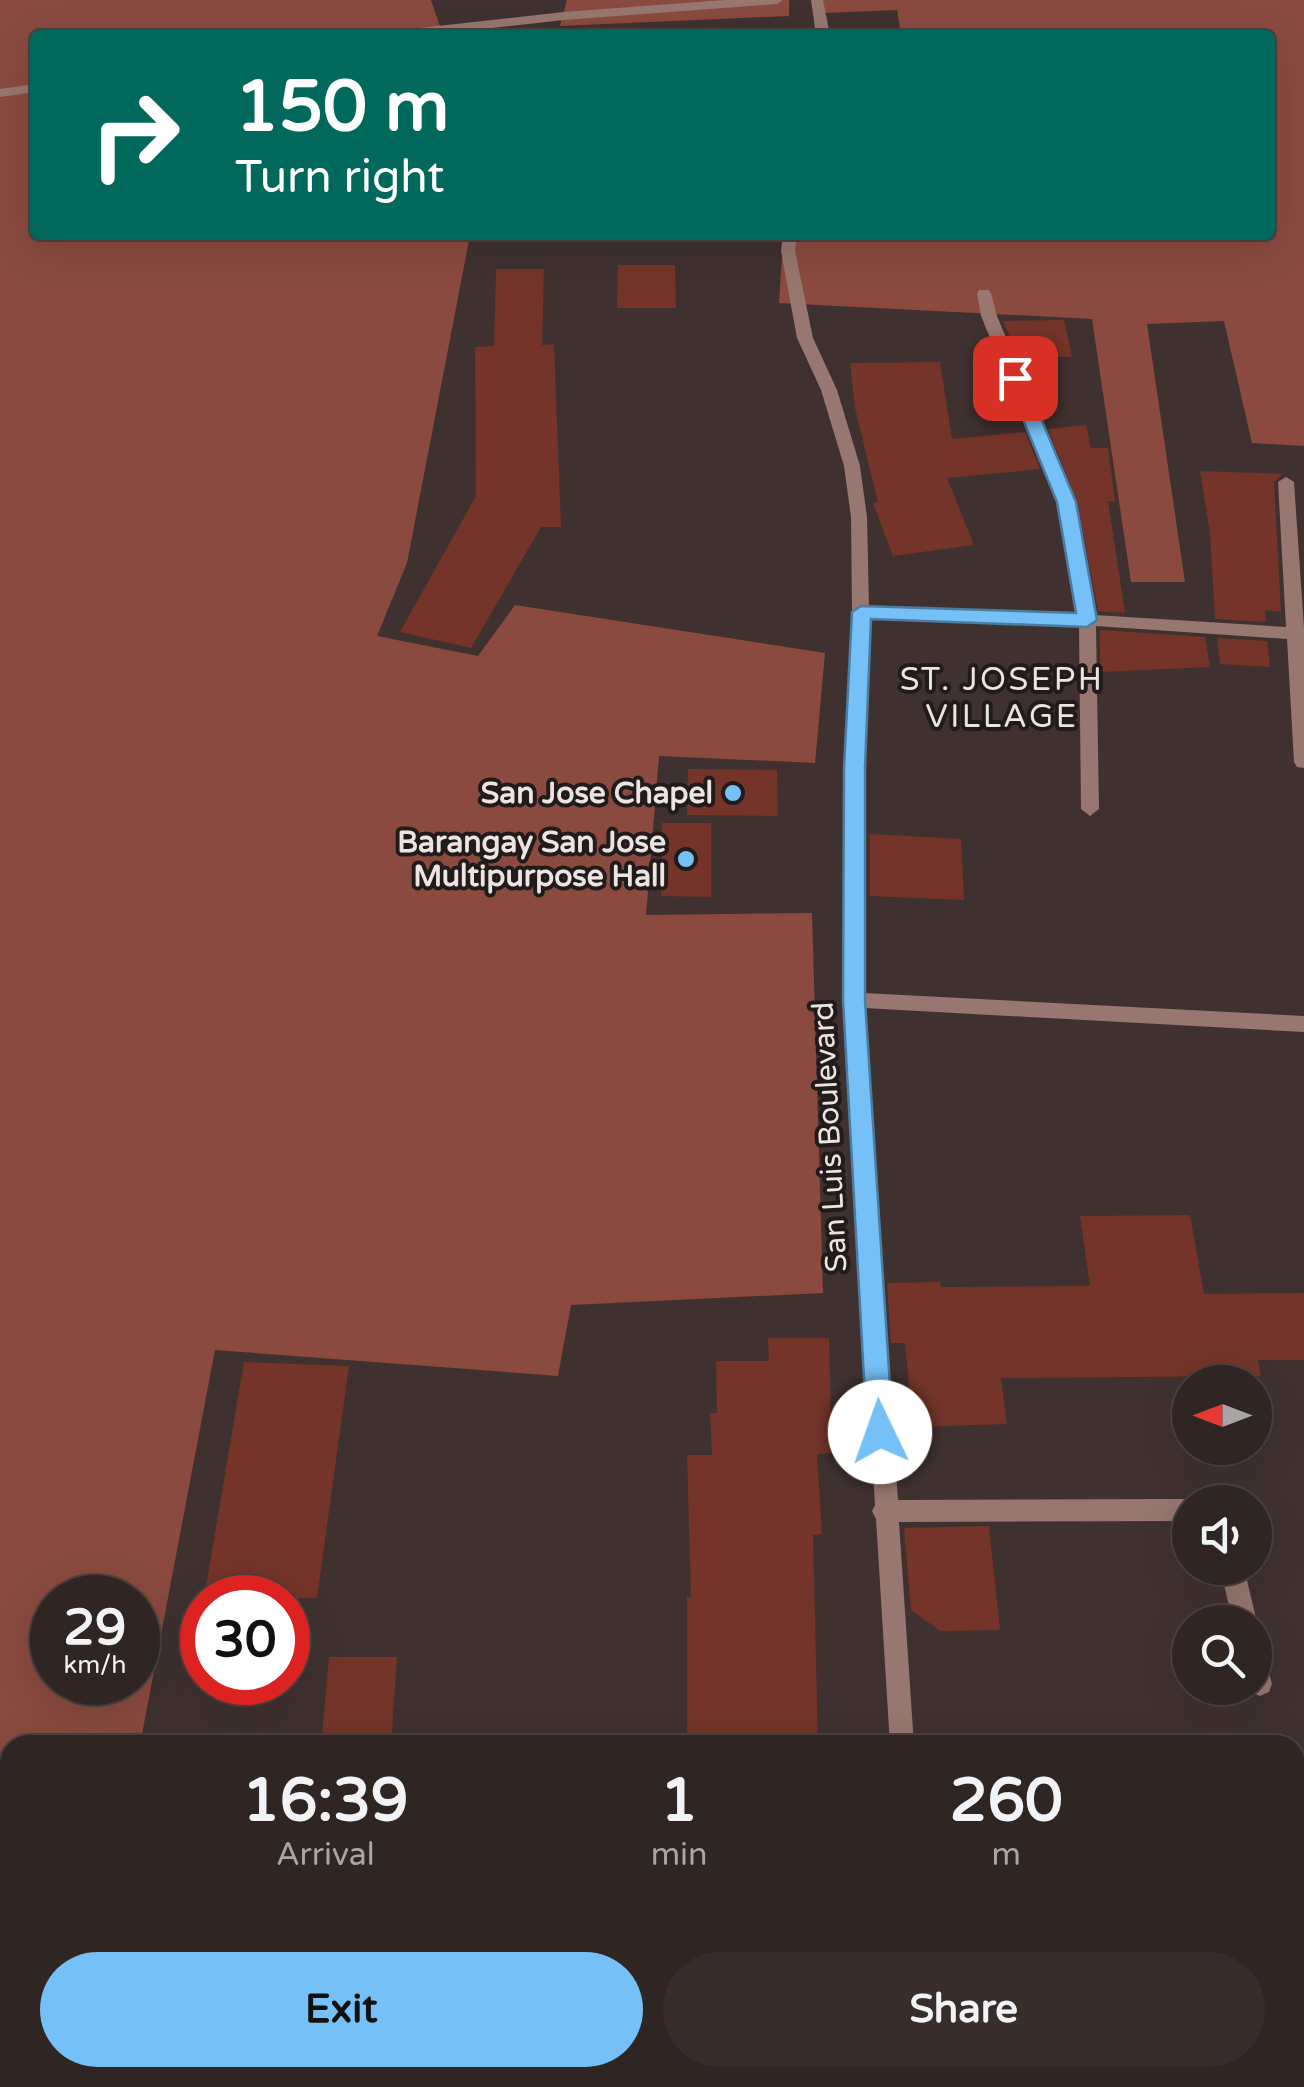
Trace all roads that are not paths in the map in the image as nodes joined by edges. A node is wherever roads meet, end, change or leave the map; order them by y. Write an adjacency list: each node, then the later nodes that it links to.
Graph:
1 (777, 0): 3 (street)
2 (818, 0): 4 (street)
3 (437, 30)
4 (822, 30)
5 (30, 89): 6 (street)
6 (0, 93)
7 (789, 240): 10 (street, San Luis Boulevard)
8 (984, 293): 11 (street)
9 (1286, 482): 12 (street)
10 (861, 612): 11 (street); 15 (street, San Luis Boulevard)
11 (1087, 620): 12 (street); 14 (street)
12 (1300, 634): 13 (street)
13 (1303, 762)
14 (1090, 809)
15 (854, 1000): 16 (street); 18 (street, San Luis Boulevard)
16 (1304, 1024)
17 (1172, 1510): 18 (street)
18 (884, 1511): 19 (street, San Luis Boulevard)
19 (901, 1735)

